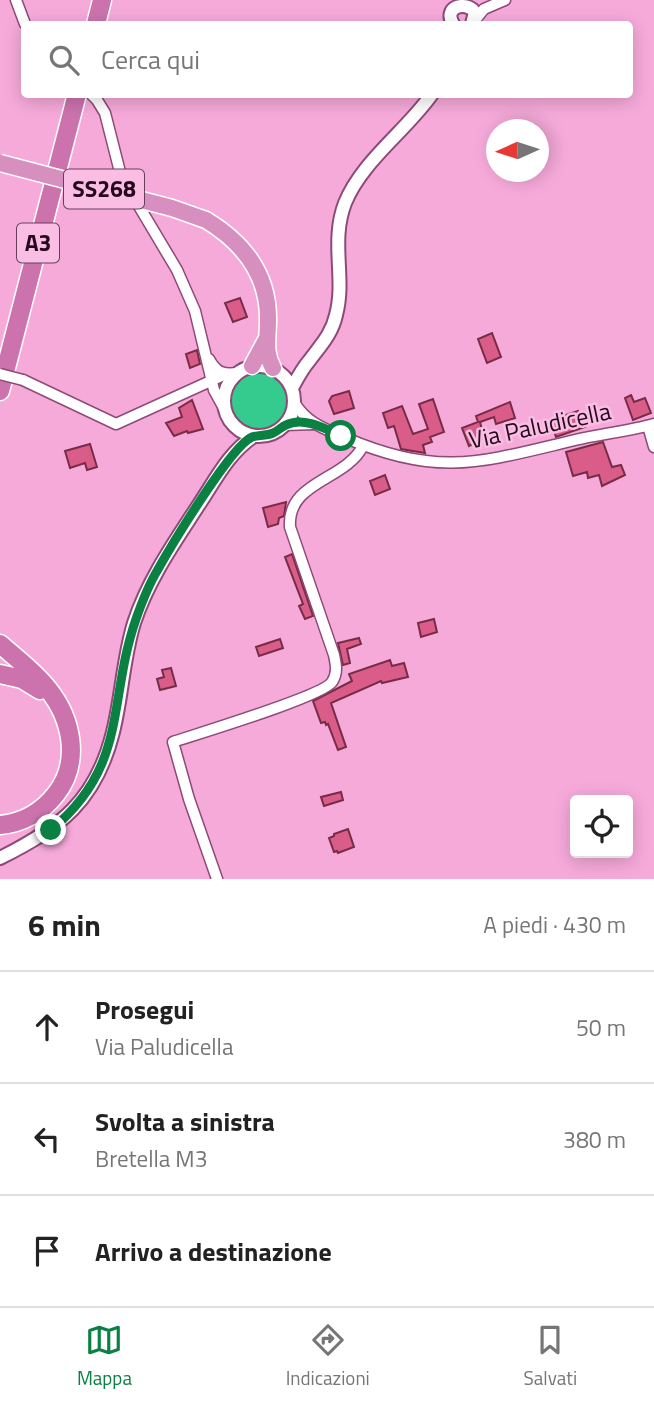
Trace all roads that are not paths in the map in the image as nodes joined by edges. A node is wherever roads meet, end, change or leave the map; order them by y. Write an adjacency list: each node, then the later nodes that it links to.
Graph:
1 (16, 0): 6 (street)
2 (91, 0): 7 (highway)
3 (102, 0): 8 (highway)
4 (464, 2): 9 (street); 10 (street)
5 (501, 2): 11 (street)
6 (24, 21)
7 (85, 21)
8 (97, 21)
9 (452, 21)
10 (474, 21)
11 (475, 21)
12 (65, 98): 18 (highway, A3)
13 (76, 98): 27 (highway, A3)
14 (95, 98): 19 (street)
15 (429, 98): 20 (street)
16 (0, 163): 17 (highway, SS268, bridge)
17 (267, 337): 21 (highway, SS268); 22 (highway, SS268)
18 (0, 347)
19 (205, 352): 22 (street); 24 (street)
20 (307, 362): 21 (street); 25 (street)
21 (276, 370): 22 (street); 25 (street)
22 (238, 371): 24 (street); 29 (street)
23 (0, 374): 26 (street, bridge)
24 (211, 380): 26 (street); 29 (street)
25 (292, 388): 28 (street)
26 (196, 389): 29 (street)
27 (0, 391)
28 (294, 402): 30 (street, Via Paludicella); 32 (street)
29 (221, 405): 31 (street)
30 (314, 424): 32 (street, Via Paludicella); 35 (street, Via Paludicella)
31 (232, 425): 34 (street); 37 (street)
32 (285, 425): 34 (street)
33 (651, 425): 35 (street, Via Paludicella); 36 (street)
34 (254, 436): 37 (street)
35 (363, 446): 43 (street)
36 (654, 447)
37 (230, 456): 42 (street)
38 (0, 644): 40 (highway)
39 (0, 674): 40 (highway)
40 (57, 703): 41 (highway)
41 (0, 825)
42 (0, 858)
43 (217, 879)

